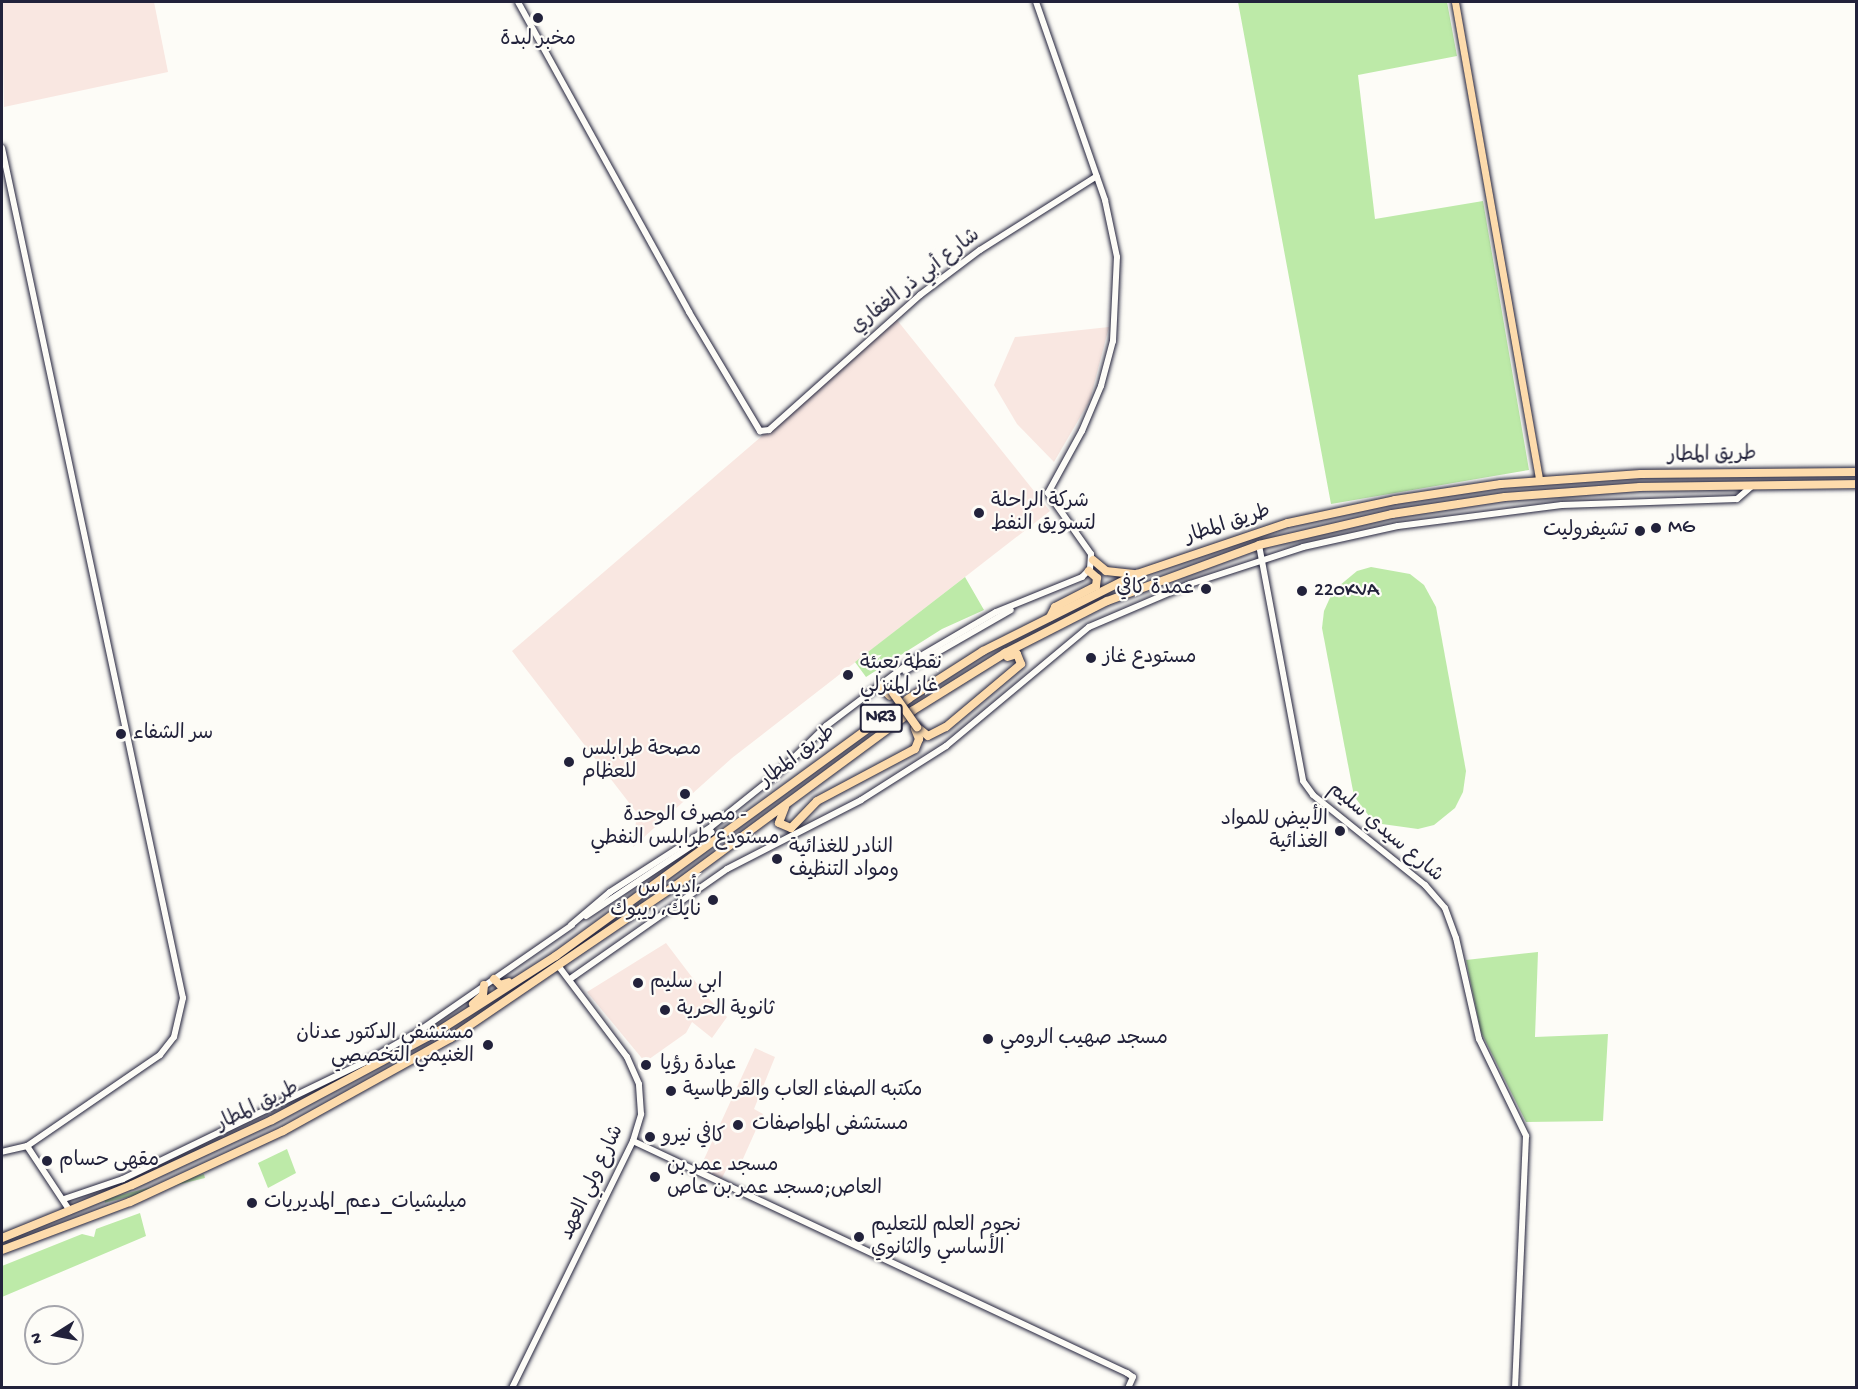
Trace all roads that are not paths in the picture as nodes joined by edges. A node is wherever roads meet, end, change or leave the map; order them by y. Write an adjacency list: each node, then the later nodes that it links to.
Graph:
1 (518, 2): 5 (street, شارع أبي ذر الغفاري)
2 (1036, 2): 5 (street)
3 (1455, 2): 7 (main road)
4 (2, 148): 28 (street)
5 (1097, 176): 12 (street)
6 (1857, 472): 7 (highway, طريق المطار / NR3)
7 (1539, 479): 14 (highway, طريق المطار / NR3)
8 (1754, 484): 9 (highway, طريق المطار / NR3); 10 (highway, طريق المطار / NR3); 11 (street)
9 (1857, 484)
10 (1259, 544): 11 (street, شارع سيدي سليم); 17 (highway, طريق المطار / NR3)
11 (1262, 559): 20 (street); 38 (street, شارع سيدي سليم)
12 (1093, 560): 13 (street); 14 (highway)
13 (1089, 571): 15 (highway); 16 (street)
14 (1137, 574): 15 (highway, طريق المطار / NR3)
15 (1050, 617): 22 (highway, طريق المطار / NR3)
16 (888, 682): 18 (highway, bridge); 23 (street)
17 (943, 691): 18 (highway); 19 (highway, طريق المطار / NR3)
18 (916, 728): 20 (highway)
19 (792, 799): 20 (highway); 21 (highway, طريق المطار / NR3)
20 (801, 826): 24 (street)
21 (560, 968): 24 (street, شارع ولي العهد); 33 (highway, طريق المطار / NR3)
22 (524, 976): 23 (highway); 26 (highway, طريق المطار / NR3)
23 (494, 979): 25 (street)
24 (570, 979): 27 (street, شارع ولي العهد)
25 (484, 985): 26 (highway); 30 (street)
26 (448, 1025): 31 (highway, طريق المطار / NR3)
27 (633, 1141): 34 (street); 35 (street, شارع ولي العهد)
28 (27, 1146): 29 (street); 30 (street)
29 (2, 1152)
30 (64, 1199): 31 (street)
31 (70, 1211): 32 (highway, طريق المطار / NR3)
32 (2, 1238)
33 (2, 1250)
34 (1133, 1377): 36 (street); 37 (street)
35 (512, 1388)
36 (1128, 1388)
37 (1136, 1388)
38 (1515, 1388)

